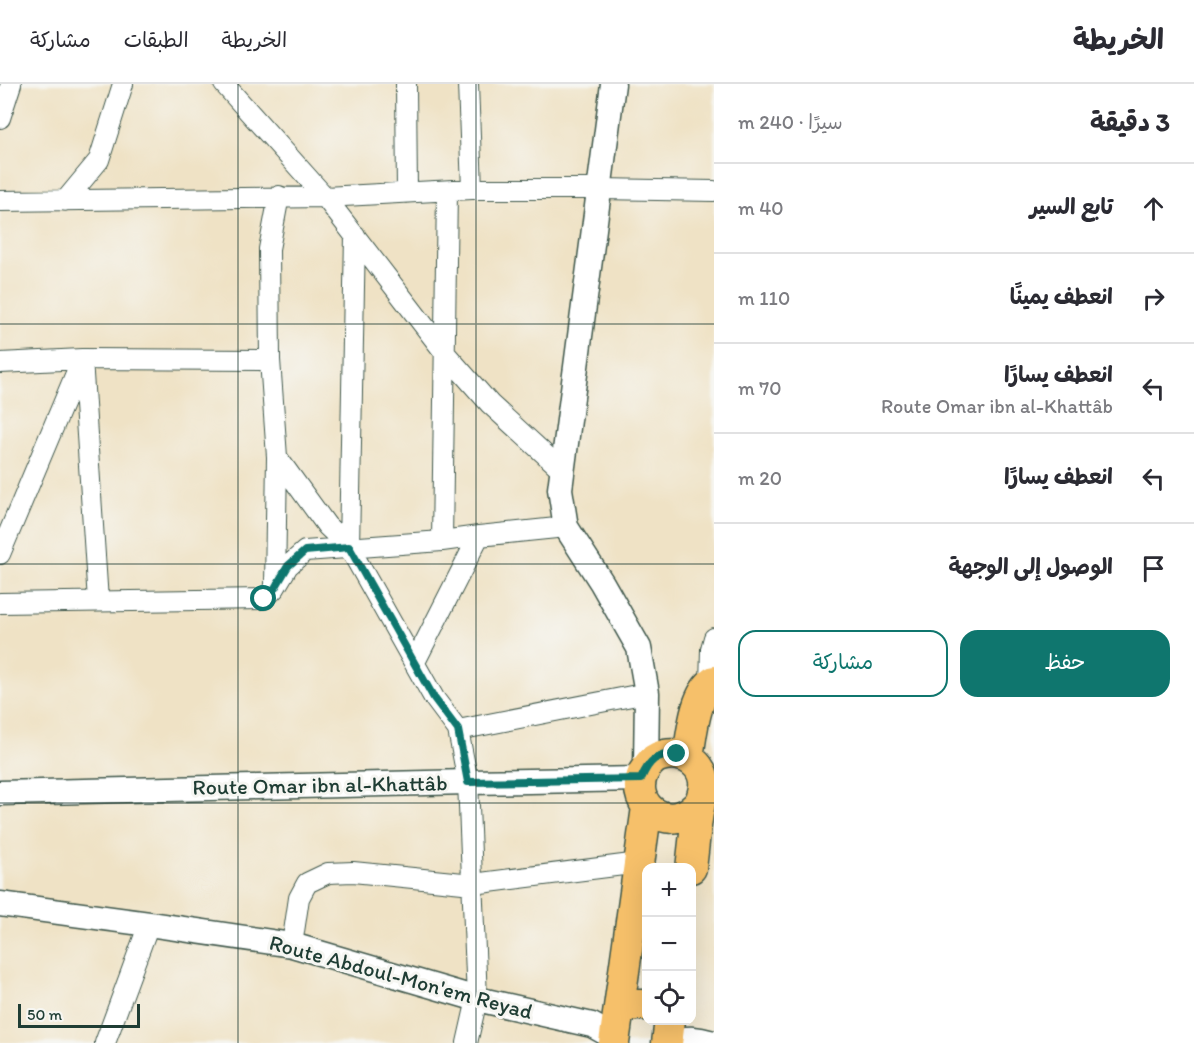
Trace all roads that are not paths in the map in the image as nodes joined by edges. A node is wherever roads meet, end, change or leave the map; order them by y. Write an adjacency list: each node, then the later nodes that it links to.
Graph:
1 (11, 84): 7 (street)
2 (123, 84): 16 (street)
3 (224, 84): 14 (street)
4 (406, 84): 12 (street)
5 (468, 84): 8 (street)
6 (613, 84): 9 (street)
7 (0, 118)
8 (472, 189): 9 (street); 10 (street)
9 (600, 189): 11 (street); 23 (street)
10 (447, 191): 12 (street); 18 (street)
11 (714, 191)
12 (407, 193): 14 (street)
13 (279, 196): 14 (street); 16 (street); 20 (street)
14 (325, 197): 17 (street)
15 (0, 201): 16 (street)
16 (65, 201)
17 (355, 235): 18 (street); 27 (street)
18 (445, 353): 23 (street); 26 (street)
19 (82, 359): 20 (street); 21 (street); 28 (street); 30 (street)
20 (270, 360): 22 (street)
21 (0, 363)
22 (278, 457): 27 (street); 29 (street)
23 (562, 470): 24 (street)
24 (566, 527): 25 (street); 35 (street)
25 (479, 536): 26 (street); 33 (street)
26 (442, 541): 27 (street)
27 (349, 547): 29 (street); 33 (street)
28 (0, 554)
29 (275, 588): 30 (street)
30 (98, 601): 31 (street)
31 (0, 603)
32 (714, 638): 34 (street)
33 (415, 662): 36 (street)
34 (712, 683): 37 (main road)
35 (647, 693): 36 (street); 39 (street)
36 (458, 730): 38 (street)
37 (688, 757): 39 (main road); 41 (main road)
38 (468, 782): 39 (street, Route Omar ibn al-Khattâb); 40 (street, Route Omar ibn al-Khattâb); 44 (street)
39 (645, 784): 41 (main road); 42 (main road)
40 (0, 793)
41 (706, 795): 43 (main road)
42 (639, 863): 44 (street); 49 (main road)
43 (692, 863)
44 (473, 884): 47 (street); 48 (street)
45 (0, 904): 46 (street, Route Abdoul-Mon'em Reyad)
46 (149, 924): 47 (street, Route Abdoul-Mon'em Reyad); 52 (street)
47 (292, 945): 48 (street, Route Abdoul-Mon'em Reyad)
48 (477, 999): 51 (street, Route Abdoul-Mon'em Reyad); 53 (street)
49 (633, 1007): 51 (main road)
50 (669, 1025): 54 (main road)
51 (614, 1042)
52 (105, 1043)
53 (467, 1043)
54 (667, 1043)
55 (673, 1043): 56 (street)
56 (714, 1043)

